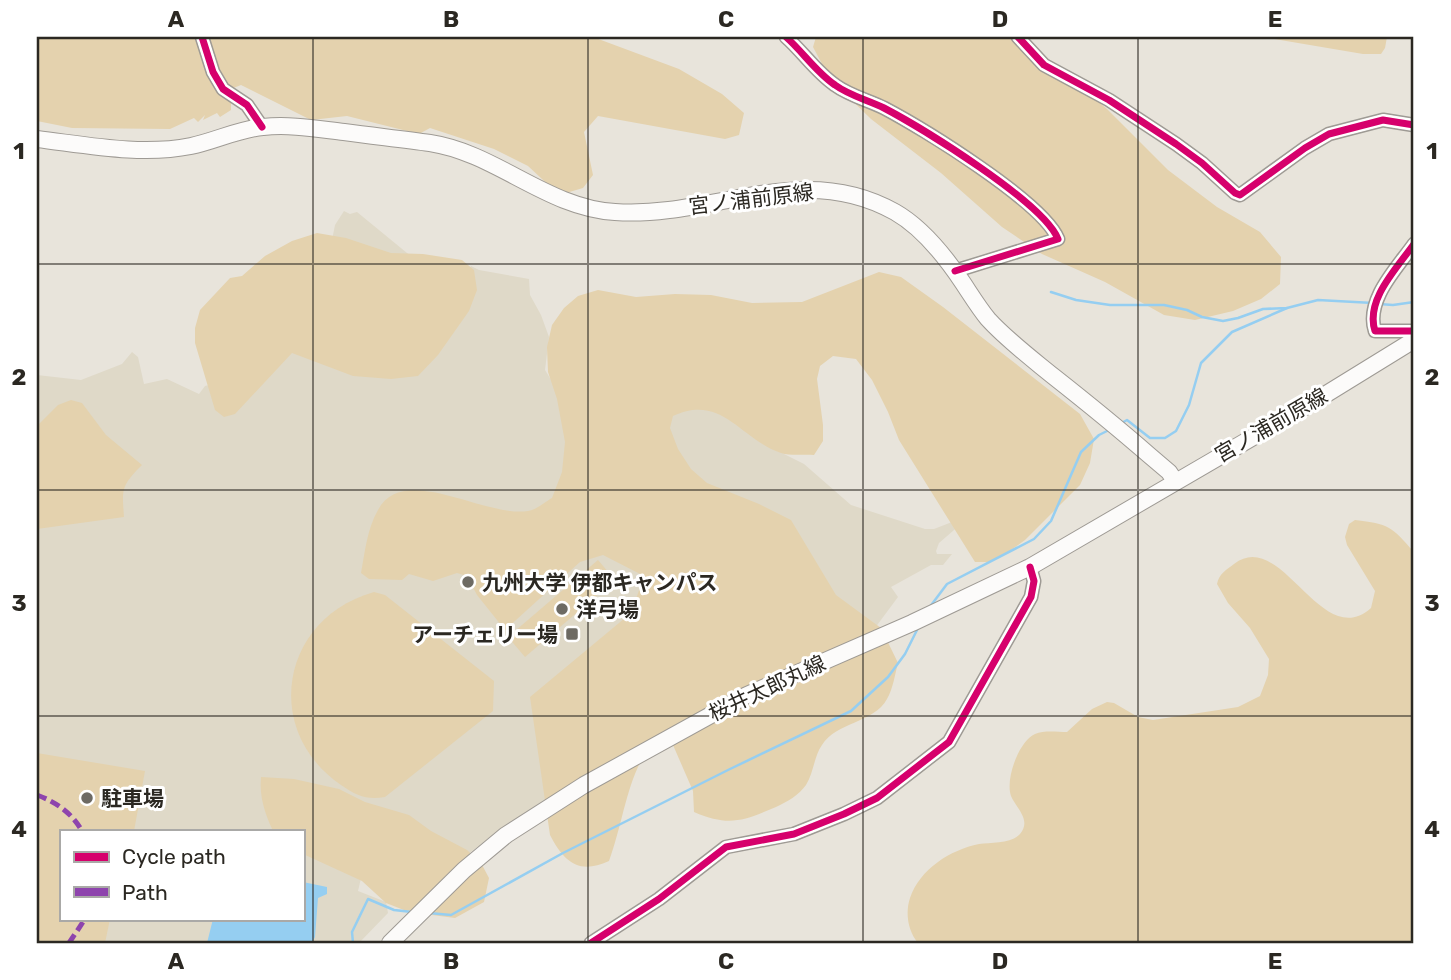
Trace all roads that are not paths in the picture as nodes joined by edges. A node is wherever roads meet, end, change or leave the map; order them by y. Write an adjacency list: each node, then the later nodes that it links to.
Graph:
1 (202, 37): 5 (street)
2 (786, 37): 8 (street)
3 (1018, 37): 4 (street)
4 (1414, 125)
5 (262, 127): 6 (main road, 宮ノ浦前原線); 8 (main road, 宮ノ浦前原線)
6 (37, 139)
7 (1414, 244): 9 (street)
8 (955, 271): 11 (main road, 宮ノ浦前原線)
9 (1414, 331)
10 (1414, 340): 11 (main road, 宮ノ浦前原線)
11 (1175, 481): 12 (main road, 桜井太郎丸線)
12 (1030, 567): 13 (main road, 桜井太郎丸線); 14 (street)
13 (390, 943)
14 (591, 943)

